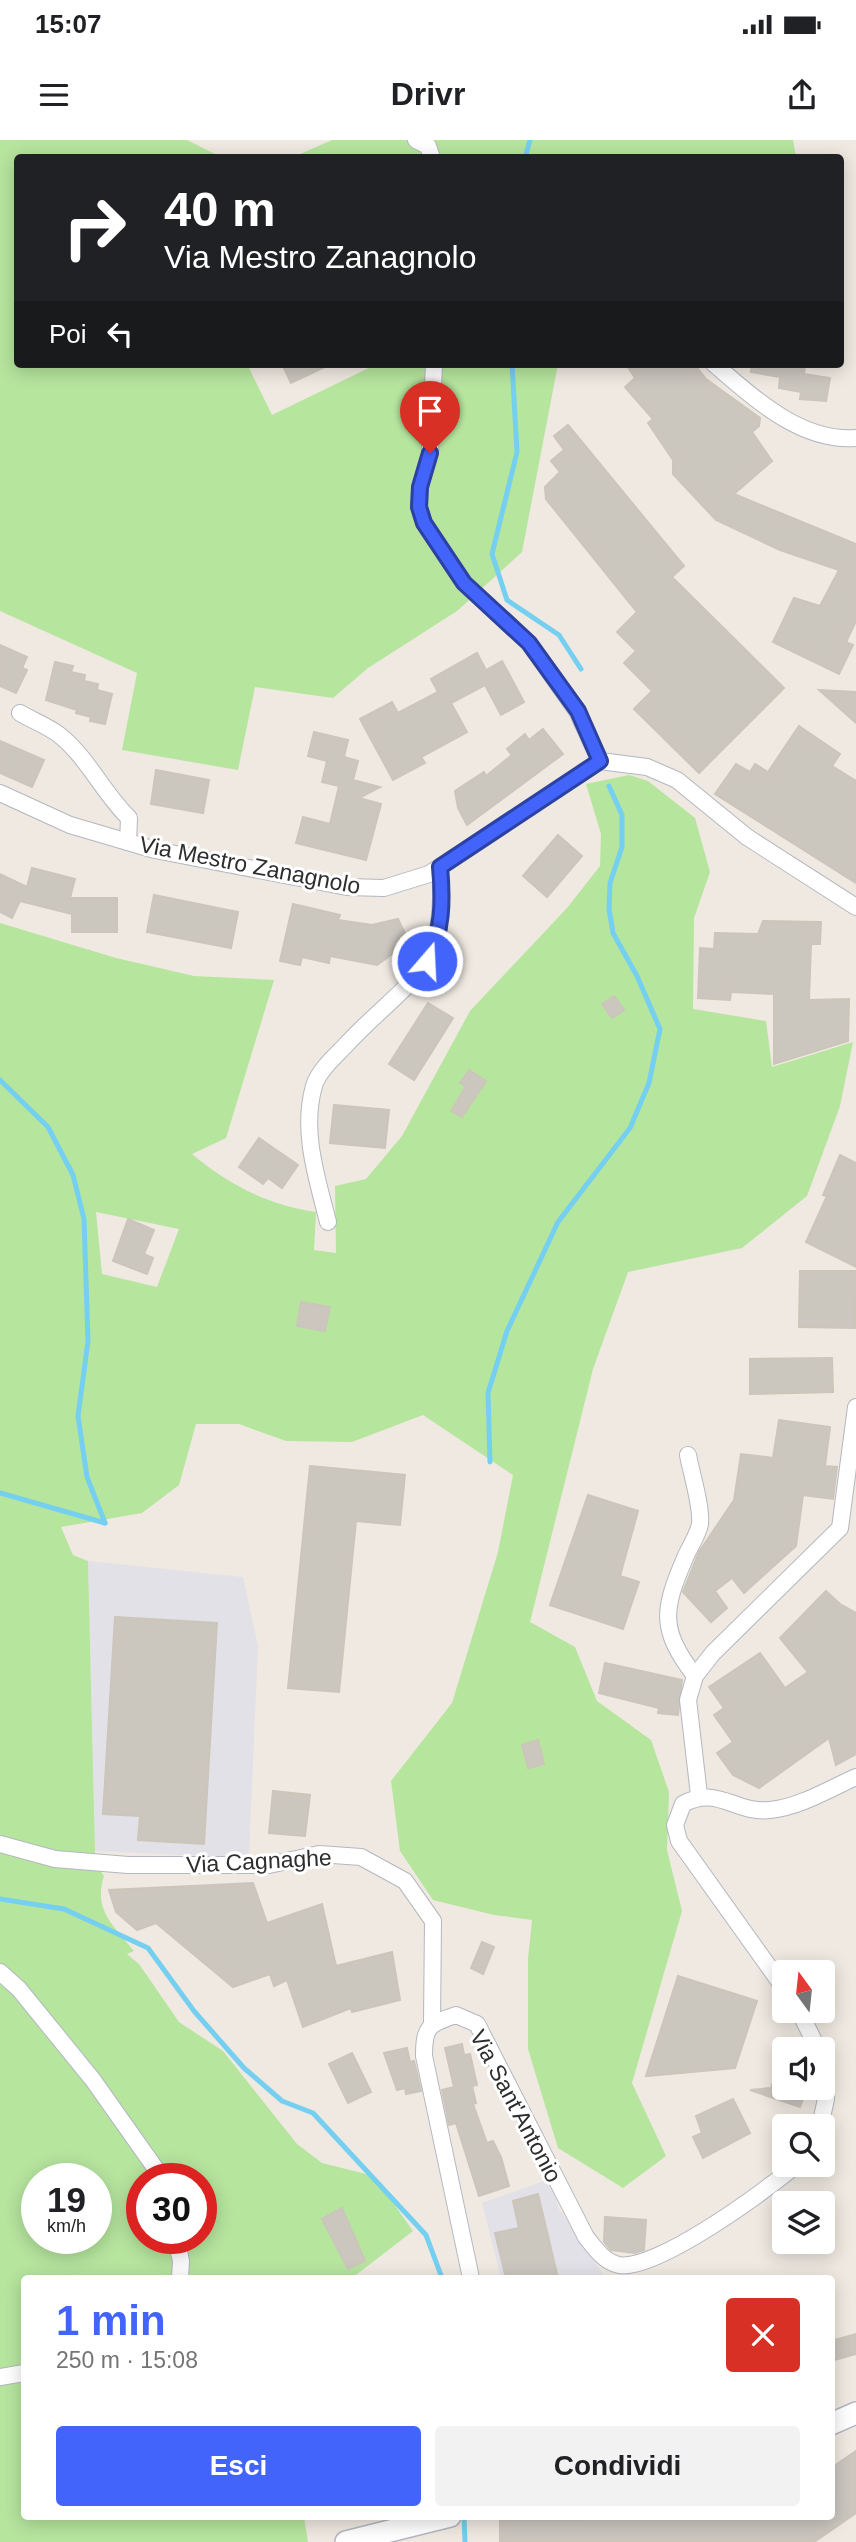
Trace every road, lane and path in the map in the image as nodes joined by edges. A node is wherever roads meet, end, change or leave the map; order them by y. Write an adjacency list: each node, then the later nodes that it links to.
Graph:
1 (416, 140): 2 (street)
2 (431, 154)
3 (435, 368): 7 (street)
4 (719, 368): 5 (street)
5 (856, 438)
6 (20, 713): 9 (street)
7 (600, 761): 10 (street, Via Mestro Zanagnolo); 11 (street)
8 (0, 793): 9 (street, Via Mestro Zanagnolo)
9 (128, 842): 10 (street, Via Mestro Zanagnolo)
10 (440, 867): 12 (street)
11 (856, 906)
12 (328, 1222)
13 (856, 1407): 15 (street)
14 (688, 1455): 15 (street)
15 (695, 1676): 17 (street)
16 (856, 1777): 17 (street)
17 (699, 1795): 19 (street)
18 (0, 1844): 21 (street, Via Cagnaghe)
19 (772, 1971)
20 (0, 1972): 22 (street)
21 (432, 2023): 23 (street, Via Sant'Antonio); 26 (street)
22 (152, 2163)
23 (782, 2177)
24 (179, 2254): 25 (street)
25 (180, 2275)
26 (470, 2275)
27 (21, 2374): 28 (street)
28 (0, 2377)
29 (856, 2413): 30 (main road)
30 (835, 2422)
31 (438, 2520): 32 (main road)
32 (346, 2542)

